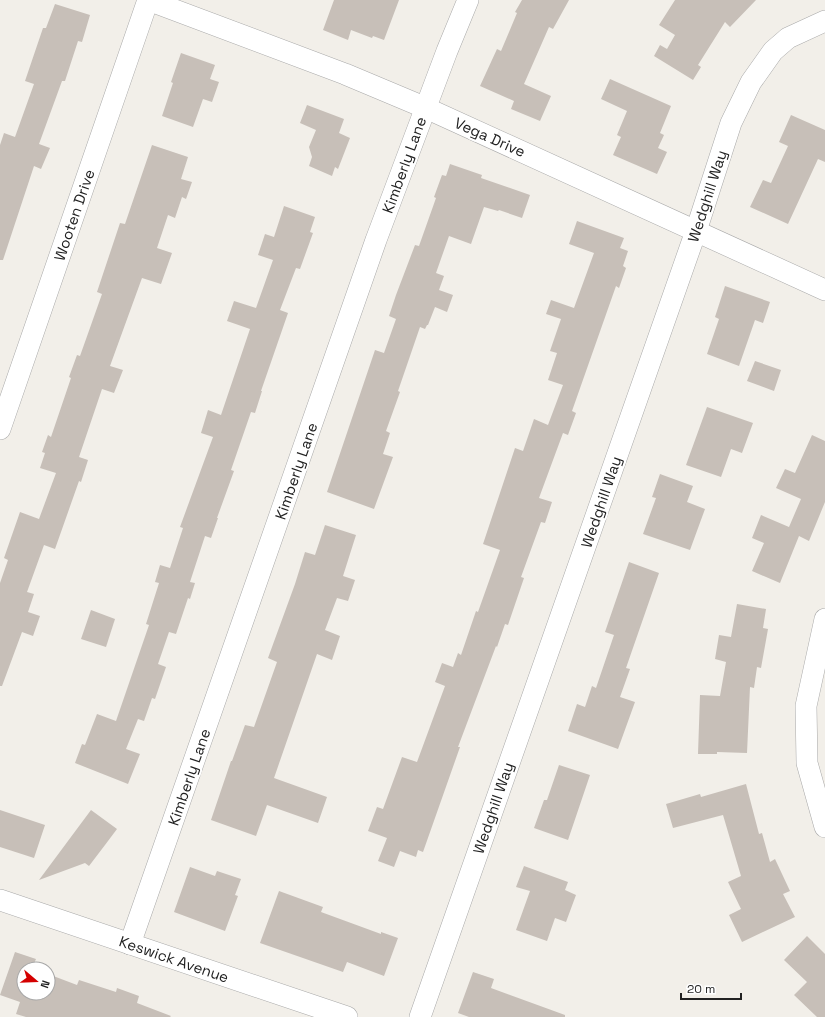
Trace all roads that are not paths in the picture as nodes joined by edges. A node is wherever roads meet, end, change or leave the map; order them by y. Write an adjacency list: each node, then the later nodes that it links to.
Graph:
1 (148, 0): 4 (street, Vega Drive); 7 (street, Wooten Drive)
2 (468, 0): 4 (street, Kimberly Lane)
3 (825, 21): 5 (street, Wedghill Way)
4 (426, 108): 5 (street, Vega Drive); 11 (street, Kimberly Lane)
5 (696, 231): 6 (street, Vega Drive); 13 (street, Wedghill Way)
6 (825, 290)
7 (0, 429)
8 (825, 619): 9 (street)
9 (825, 827)
10 (0, 900): 11 (street, Keswick Avenue)
11 (130, 944): 12 (street, Keswick Avenue)
12 (347, 1017)
13 (420, 1017)

